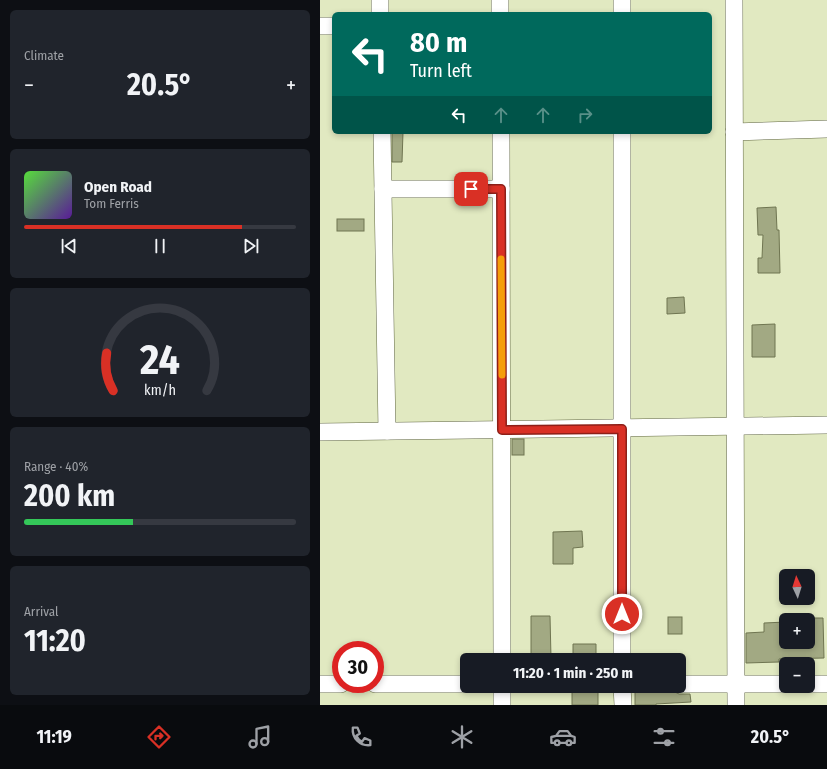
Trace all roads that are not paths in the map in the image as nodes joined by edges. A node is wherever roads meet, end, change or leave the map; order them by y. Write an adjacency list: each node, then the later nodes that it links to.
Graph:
1 (380, 0): 5 (street)
2 (500, 0): 6 (street)
3 (622, 0): 7 (street)
4 (734, 0): 11 (street)
5 (380, 12)
6 (500, 12)
7 (622, 12)
8 (320, 26): 9 (street)
9 (332, 26)
10 (827, 129): 11 (street)
11 (734, 132): 18 (street)
12 (382, 134): 15 (street)
13 (501, 134): 16 (street)
14 (622, 134): 19 (street)
15 (383, 189): 16 (street); 21 (street)
16 (501, 189): 20 (street)
17 (827, 425): 18 (street)
18 (735, 426): 19 (street); 30 (street)
19 (622, 429): 20 (street); 24 (street)
20 (502, 430): 21 (street); 23 (street)
21 (387, 431): 22 (street)
22 (320, 432)
23 (502, 653)
24 (622, 653)
25 (320, 684): 26 (street)
26 (332, 684)
27 (384, 684): 28 (street)
28 (460, 684)
29 (686, 684): 30 (street)
30 (736, 684): 31 (street); 38 (street)
31 (779, 684)
32 (815, 684): 33 (street)
33 (827, 684)
34 (502, 693): 36 (street)
35 (622, 693): 37 (street)
36 (502, 705)
37 (623, 705)
38 (736, 705)

